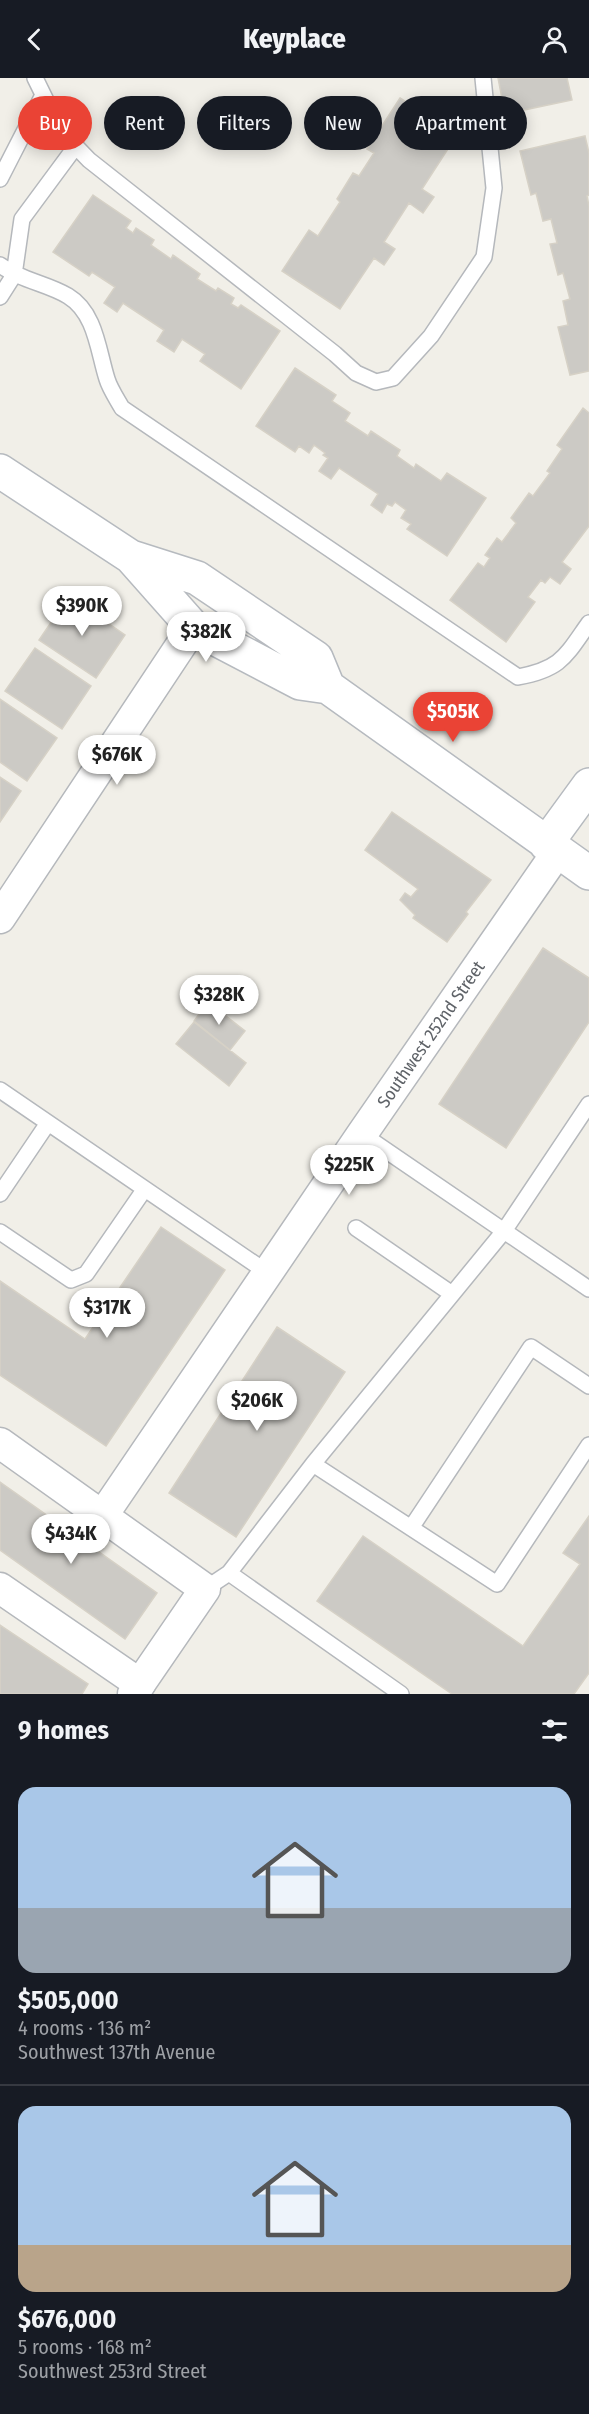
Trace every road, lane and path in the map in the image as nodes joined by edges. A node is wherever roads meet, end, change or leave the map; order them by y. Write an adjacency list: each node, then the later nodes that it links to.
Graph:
1 (35, 78): 3 (lane)
2 (483, 78): 5 (lane)
3 (43, 95): 6 (lane)
4 (73, 150): 8 (lane)
5 (80, 150)
6 (0, 179)
7 (0, 265): 8 (lane)
8 (14, 275): 9 (lane); 12 (lane)
9 (0, 297)
10 (0, 471): 11 (main road)
11 (131, 557): 13 (main road); 14 (main road)
12 (589, 623)
13 (193, 627): 14 (main road); 18 (street)
14 (328, 687): 16 (main road)
15 (589, 785): 16 (main road, Southwest 252nd Street)
16 (552, 847): 17 (main road); 22 (street, Southwest 252nd Street)
17 (589, 873)
18 (0, 918)
19 (0, 1090): 21 (lane)
20 (589, 1104): 26 (lane)
21 (48, 1124): 23 (lane); 24 (lane)
22 (362, 1134): 26 (lane); 28 (street, Southwest 252nd Street)
23 (144, 1190): 27 (lane); 28 (lane)
24 (0, 1194)
25 (356, 1228): 30 (lane)
26 (504, 1231): 29 (lane); 30 (lane)
27 (0, 1232)
28 (268, 1273): 35 (street, Southwest 252nd Street)
29 (589, 1288)
30 (452, 1294): 34 (lane)
31 (589, 1386): 36 (lane)
32 (0, 1443): 35 (street)
33 (589, 1445): 36 (lane)
34 (313, 1464): 36 (lane); 37 (lane)
35 (103, 1515): 37 (street)
36 (411, 1528)
37 (217, 1581): 39 (street); 40 (lane)
38 (0, 1588): 39 (street)
39 (136, 1689)
40 (401, 1694)

